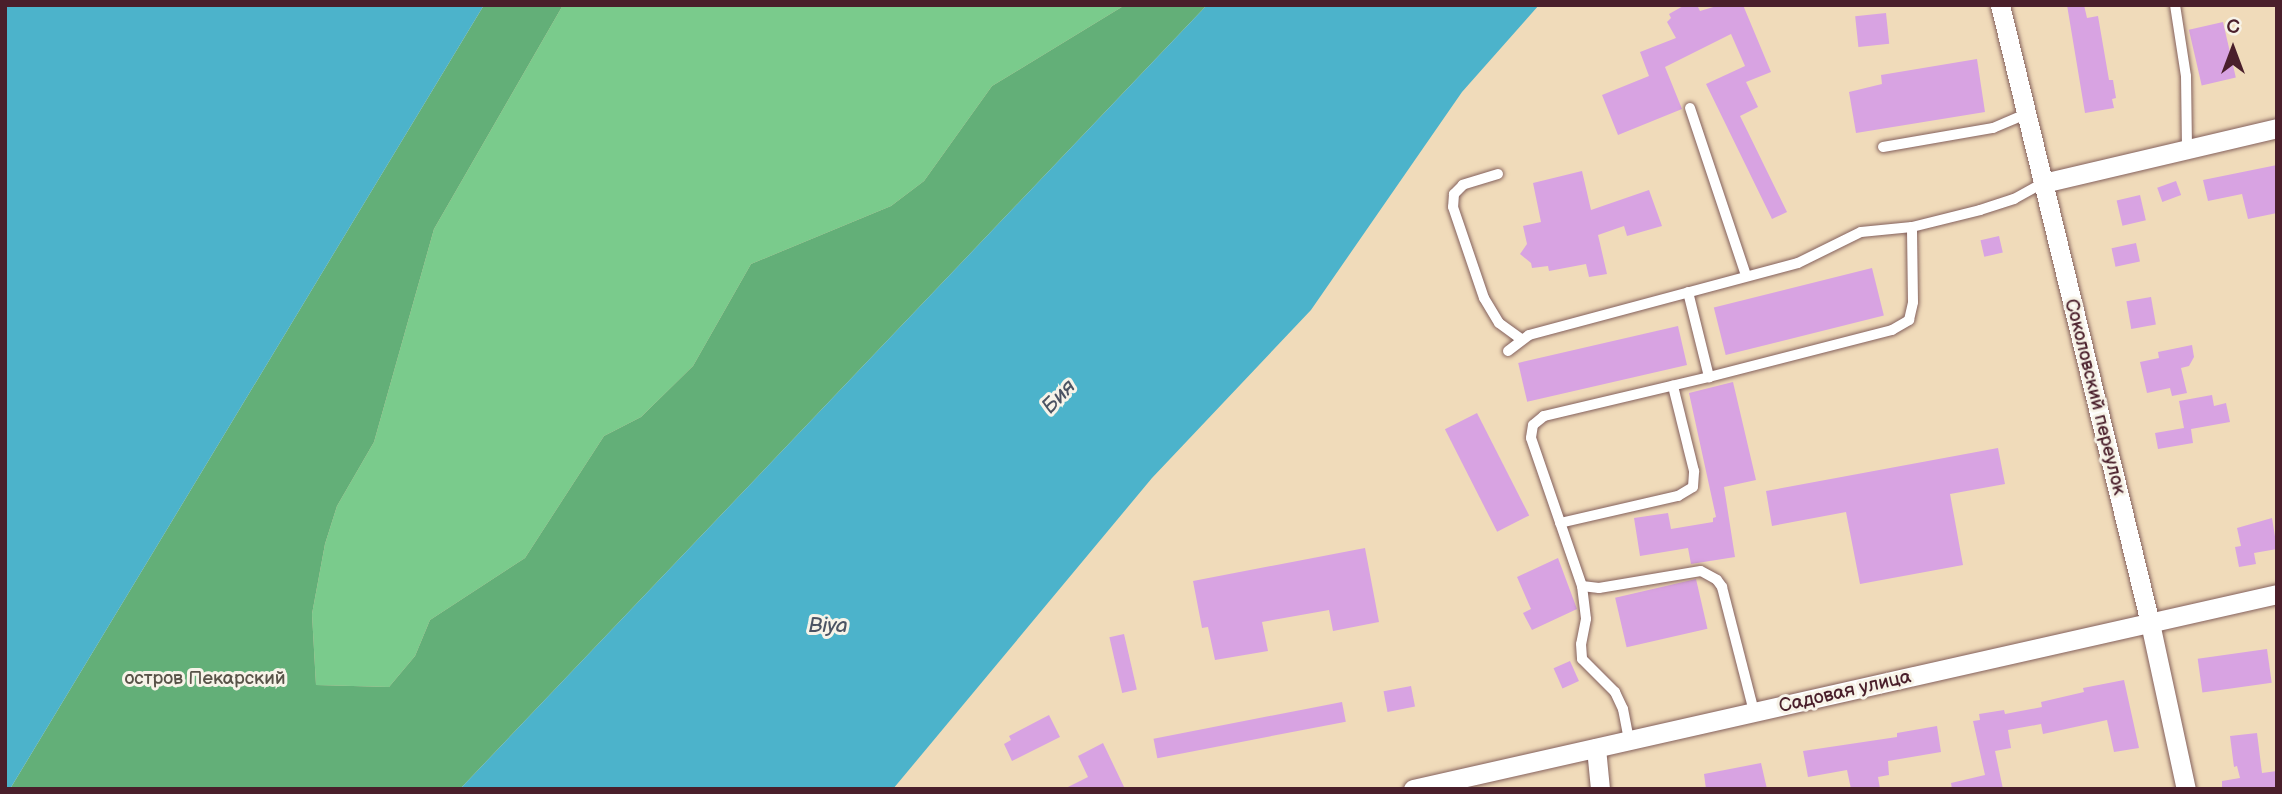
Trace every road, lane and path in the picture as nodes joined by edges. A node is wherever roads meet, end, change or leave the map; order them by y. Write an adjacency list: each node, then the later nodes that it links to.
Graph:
1 (2000, 5): 4 (street, Соколовский переулок)
2 (2175, 5): 7 (lane)
3 (1690, 108): 11 (lane)
4 (2026, 114): 6 (lane); 9 (street, Соколовский переулок)
5 (2277, 128): 7 (street)
6 (1883, 147)
7 (2187, 150): 9 (street)
8 (1498, 174): 13 (lane)
9 (2043, 183): 10 (lane); 20 (street, Соколовский переулок)
10 (1912, 227): 11 (lane); 15 (lane)
11 (1746, 275): 12 (lane)
12 (1688, 292): 13 (lane); 15 (lane)
13 (1521, 339): 14 (lane)
14 (1508, 351)
15 (1709, 377): 16 (lane)
16 (1673, 386): 17 (lane); 17 (lane)
17 (1560, 523): 18 (lane)
18 (1582, 586): 21 (lane); 22 (lane)
19 (2277, 594): 20 (street, Садовая улица)
20 (2150, 623): 21 (street, Садовая улица); 26 (street, Соколовский переулок)
21 (1754, 712): 22 (street, Садовая улица)
22 (1629, 740): 23 (street, Садовая улица)
23 (1596, 748): 24 (street, Садовая улица); 25 (street)
24 (1413, 789)
25 (1600, 789)
26 (2186, 789)

